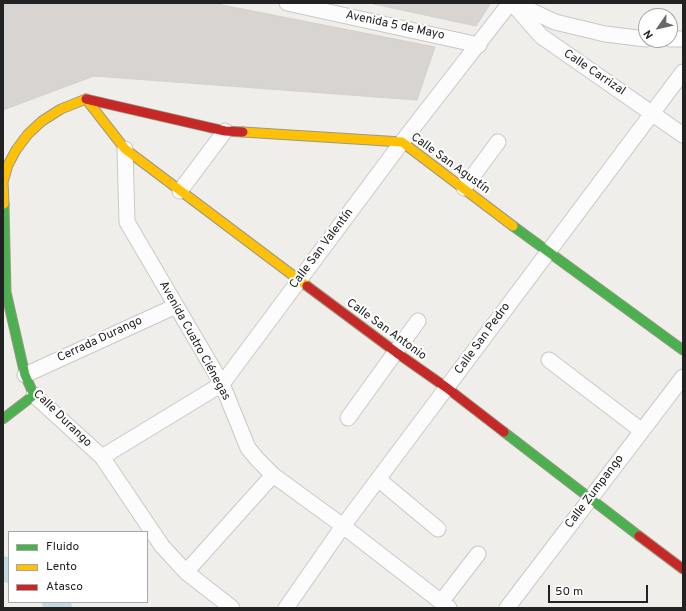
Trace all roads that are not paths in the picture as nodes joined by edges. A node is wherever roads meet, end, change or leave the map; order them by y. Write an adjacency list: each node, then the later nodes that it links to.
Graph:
1 (287, 3): 4 (street, Avenida 5 de Mayo)
2 (512, 3): 3 (street); 4 (street, Calle San Valentín); 7 (street, Calle Carrizal)
3 (638, 38)
4 (479, 45): 10 (street, Calle San Valentín)
5 (683, 72): 7 (street, Calle San Pedro)
6 (86, 99): 8 (street, Calle San Agustín); 12 (street, Calle San Antonio); 17 (street, Calle Durango)
7 (652, 112): 9 (street, Calle Carrizal); 15 (street, Calle San Pedro)
8 (225, 131): 10 (street, Calle San Agustín); 14 (street)
9 (683, 135)
10 (402, 142): 13 (street, Calle San Agustín); 16 (street, Calle San Valentín)
11 (498, 142): 13 (street)
12 (125, 149): 14 (street, Calle San Antonio); 18 (street, Avenida Cuatro Ciénegas)
13 (464, 188): 15 (street, Calle San Agustín)
14 (180, 191): 16 (street, Calle San Antonio)
15 (547, 252): 20 (street, Calle San Agustín); 26 (street, Calle San Pedro)
16 (299, 280): 21 (street, Calle San Antonio); 25 (street, Calle San Valentín)
17 (5, 292): 23 (street, Calle Durango)
18 (176, 306): 23 (street, Cerrada Durango); 25 (street, Avenida Cuatro Ciénegas)
19 (418, 321): 21 (street)
20 (683, 350)
21 (396, 353): 26 (street, Calle San Antonio); 28 (street)
22 (549, 360): 30 (street)
23 (25, 375): 27 (street, Calle Durango)
24 (683, 377): 30 (street, Calle Zumpango)
25 (222, 384): 31 (street, Calle San Valentín); 32 (street, Avenida Cuatro Ciénegas)
26 (447, 388): 33 (street, Calle San Pedro); 34 (street, Calle San Antonio)
27 (34, 395): 29 (street); 31 (street, Calle Durango)
28 (348, 418)
29 (3, 419)
30 (642, 431): 34 (street, Calle Zumpango)
31 (102, 457): 39 (street, Calle Durango)
32 (273, 475): 35 (street, Avenida Cuatro Ciénegas); 39 (street)
33 (378, 479): 35 (street, Calle San Pedro); 36 (street)
34 (590, 499): 38 (street, Calle San Antonio); 43 (street, Calle Zumpango)
35 (343, 526): 40 (street, Avenida Cuatro Ciénegas); 42 (street, Calle San Pedro)
36 (438, 529)
37 (478, 554): 40 (street)
38 (683, 569)
39 (186, 572): 41 (street, Calle Durango)
40 (445, 605)
41 (232, 608)
42 (286, 608)
43 (507, 608)

